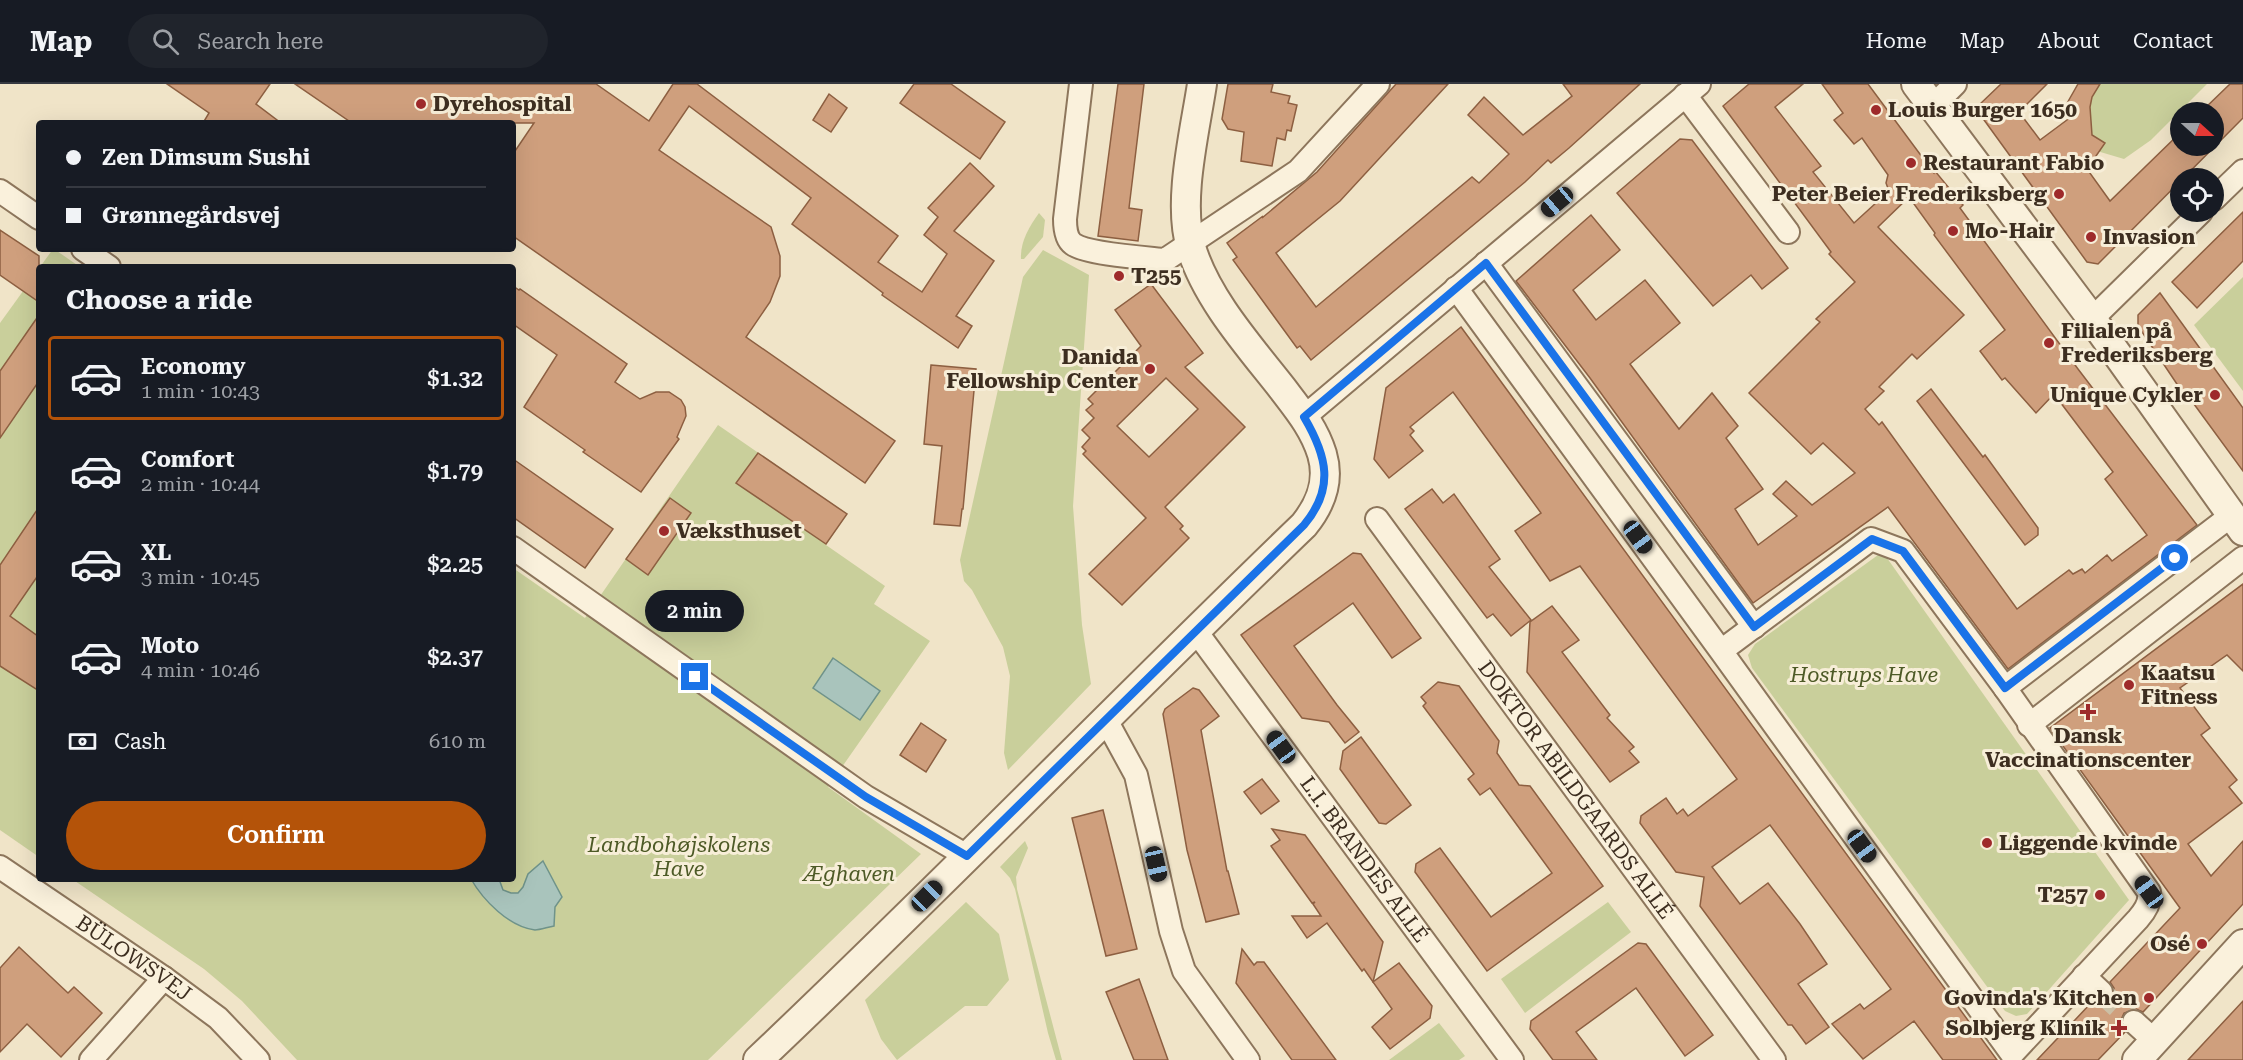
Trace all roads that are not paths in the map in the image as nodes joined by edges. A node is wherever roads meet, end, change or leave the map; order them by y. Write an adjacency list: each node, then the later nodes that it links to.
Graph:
1 (1081, 84): 13 (street)
2 (1202, 84): 13 (street)
3 (1378, 84): 13 (street)
4 (1955, 84): 6 (street)
5 (1692, 90): 12 (street); 15 (street)
6 (1924, 95): 18 (street)
7 (2243, 171): 8 (street)
8 (2224, 189)
9 (0, 191): 10 (street)
10 (36, 216)
11 (2191, 222): 18 (street)
12 (1788, 232)
13 (1190, 245): 19 (street)
14 (87, 252): 16 (street)
15 (1486, 263): 17 (street); 24 (street)
16 (105, 264)
17 (1456, 288): 19 (street); 26 (street)
18 (2092, 319): 21 (street)
19 (1304, 417): 25 (street)
20 (1377, 519): 43 (street, DOKTOR ABILDGAARDS ALLÉ)
21 (2238, 523): 27 (street)
22 (516, 550): 30 (street)
23 (2243, 558): 29 (street)
24 (1754, 627): 26 (street); 27 (street)
25 (1195, 630): 28 (street); 42 (street, L.I. BRANDES ALLÉ)
26 (1721, 651): 33 (street)
27 (2005, 688): 29 (street)
28 (1106, 720): 30 (street); 41 (street)
29 (2029, 724): 33 (street)
30 (967, 856): 40 (street)
31 (0, 867): 34 (street, BÜLOWSVEJ)
32 (2243, 944): 37 (street)
33 (2084, 976): 35 (street)
34 (164, 978): 38 (street); 39 (street, BÜLOWSVEJ)
35 (2101, 992)
36 (2134, 1022): 37 (street)
37 (2146, 1051)
38 (91, 1060)
39 (258, 1060)
40 (758, 1060)
41 (1248, 1060)
42 (1512, 1060)
43 (1774, 1060)

